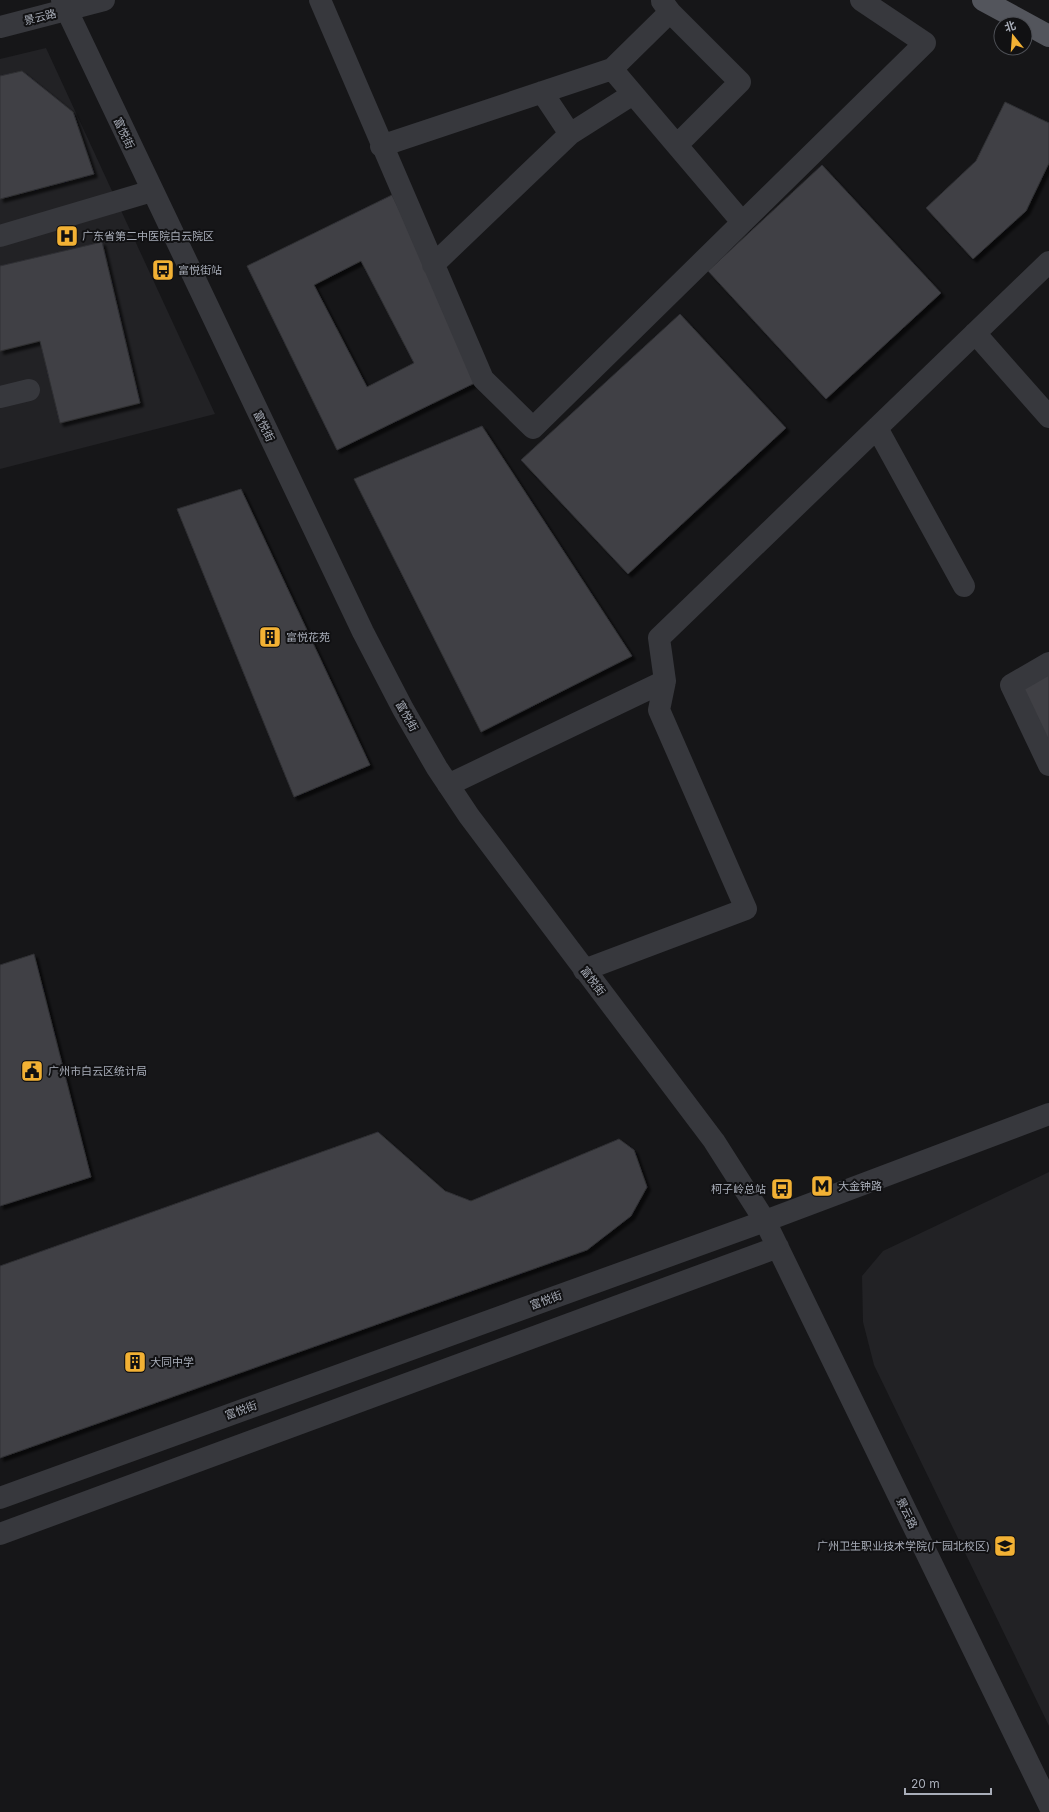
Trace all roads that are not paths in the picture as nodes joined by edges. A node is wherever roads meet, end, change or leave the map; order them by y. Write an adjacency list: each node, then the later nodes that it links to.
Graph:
1 (104, 0): 5 (street, 景云路)
2 (320, 0): 14 (street)
3 (861, 0): 16 (street)
4 (983, 0): 8 (main road)
5 (64, 5): 7 (street, 景云路); 15 (street, 富悦街)
6 (666, 6): 9 (street); 13 (street)
7 (0, 26)
8 (1049, 36)
9 (612, 69): 10 (street); 11 (street)
10 (542, 92): 12 (street); 14 (street)
11 (633, 94): 12 (street); 13 (street)
12 (570, 134): 19 (street)
13 (677, 145): 16 (street)
14 (381, 146): 19 (street)
15 (152, 191): 17 (street); 29 (street, 富悦街)
16 (742, 222): 19 (street)
17 (0, 236)
18 (1049, 262): 20 (street)
19 (433, 265)
20 (975, 333): 23 (street); 24 (street)
21 (29, 390): 22 (street)
22 (0, 397)
23 (1049, 416)
24 (877, 428): 25 (street); 27 (street)
25 (964, 586)
26 (1049, 662): 28 (street)
27 (665, 681): 29 (street); 30 (street)
28 (1049, 765)
29 (448, 785): 30 (street, 富悦街)
30 (584, 970): 32 (street, 富悦街)
31 (1049, 1114): 32 (street)
32 (765, 1221): 33 (street, 景云路); 34 (street, 富悦街)
33 (778, 1247): 36 (street); 38 (street, 景云路)
34 (80, 1469): 35 (street, 富悦街); 36 (street)
35 (0, 1498)
36 (91, 1499): 37 (street)
37 (0, 1534)
38 (1049, 1805)

